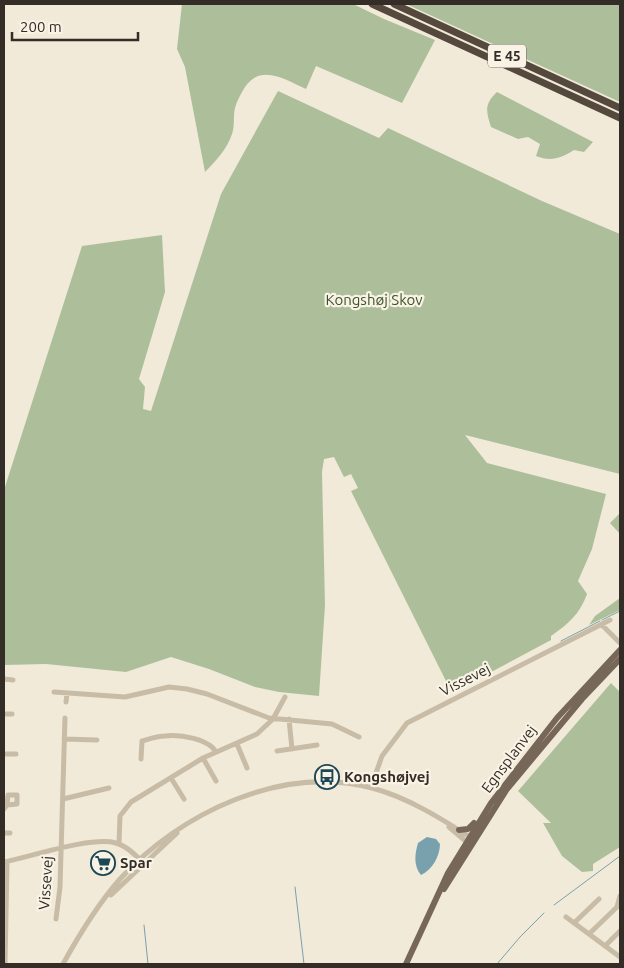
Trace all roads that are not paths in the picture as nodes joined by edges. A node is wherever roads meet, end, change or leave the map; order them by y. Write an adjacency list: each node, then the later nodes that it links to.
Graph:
1 (372, 4): 4 (highway, E 45)
2 (394, 4): 3 (highway, E 45)
3 (620, 108)
4 (620, 120)
5 (610, 620): 6 (street, Vissevej)
6 (602, 625): 7 (street); 38 (street, Vissevej)
7 (620, 643)
8 (620, 650): 42 (main road, Egnsplanvej)
9 (620, 658): 45 (main road, Egnsplanvej)
10 (4, 679): 11 (street)
11 (13, 680)
12 (54, 692): 13 (street)
13 (67, 693): 15 (street); 19 (street)
14 (285, 697): 19 (street)
15 (66, 702)
16 (4, 714): 17 (street)
17 (12, 714)
18 (65, 718): 23 (street)
19 (273, 719): 20 (street); 26 (street)
20 (289, 719): 22 (street); 28 (street)
21 (144, 734): 25 (street)
22 (359, 737)
23 (64, 739): 24 (street); 40 (street)
24 (97, 740)
25 (142, 741): 30 (street); 34 (street)
26 (237, 744): 30 (street); 35 (street)
27 (317, 745): 28 (street)
28 (292, 749): 29 (street)
29 (277, 751)
30 (216, 752): 33 (street)
31 (4, 754): 32 (street)
32 (16, 754)
33 (203, 758): 36 (street); 37 (street)
34 (140, 759)
35 (247, 768)
36 (171, 778): 41 (street); 46 (street)
37 (216, 781)
38 (371, 787): 43 (street); 48 (street)
39 (109, 788): 40 (street)
40 (63, 799): 47 (street)
41 (184, 799)
42 (491, 803): 44 (main road); 45 (main road, Egnsplanvej)
43 (447, 825): 44 (street); 45 (street)
44 (459, 830): 45 (street)
45 (470, 842): 50 (main road, Egnsplanvej); 50 (main road, Egnsplanvej)
46 (119, 844): 47 (street, Vissevej); 48 (street)
47 (61, 849): 49 (street, Vissevej); 54 (street, Vissevej)
48 (142, 861): 62 (street)
49 (6, 862): 55 (street)
50 (438, 896): 63 (main road, Egnsplanvej)
51 (620, 896): 58 (street)
52 (599, 899): 56 (street)
53 (566, 917): 56 (street)
54 (56, 919)
55 (5, 921): 61 (street)
56 (574, 923): 58 (street)
57 (620, 931): 59 (street)
58 (589, 934): 59 (street)
59 (605, 946): 60 (street)
60 (620, 957)
61 (5, 964)
62 (63, 964)
63 (406, 964)

